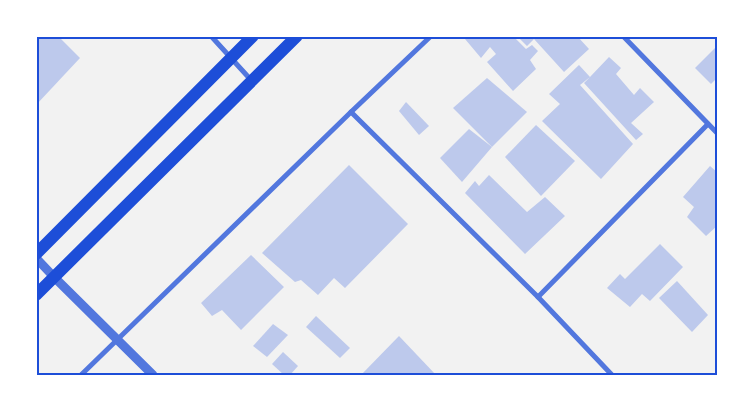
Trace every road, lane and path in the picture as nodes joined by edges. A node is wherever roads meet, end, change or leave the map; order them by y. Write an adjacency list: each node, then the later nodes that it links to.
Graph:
1 (211, 36): 6 (street)
2 (253, 36): 6 (main road)
3 (296, 36): 7 (main road)
4 (431, 36): 8 (street)
5 (623, 36): 9 (street)
6 (232, 58): 7 (street); 11 (main road)
7 (252, 81): 12 (main road)
8 (351, 112): 14 (street); 15 (street)
9 (708, 124): 10 (street); 14 (street)
10 (718, 134)
11 (36, 256): 12 (street)
12 (54, 277): 13 (main road); 15 (street)
13 (36, 295)
14 (538, 297): 18 (street)
15 (117, 339): 16 (street); 17 (street)
16 (81, 375)
17 (153, 375)
18 (612, 375)

